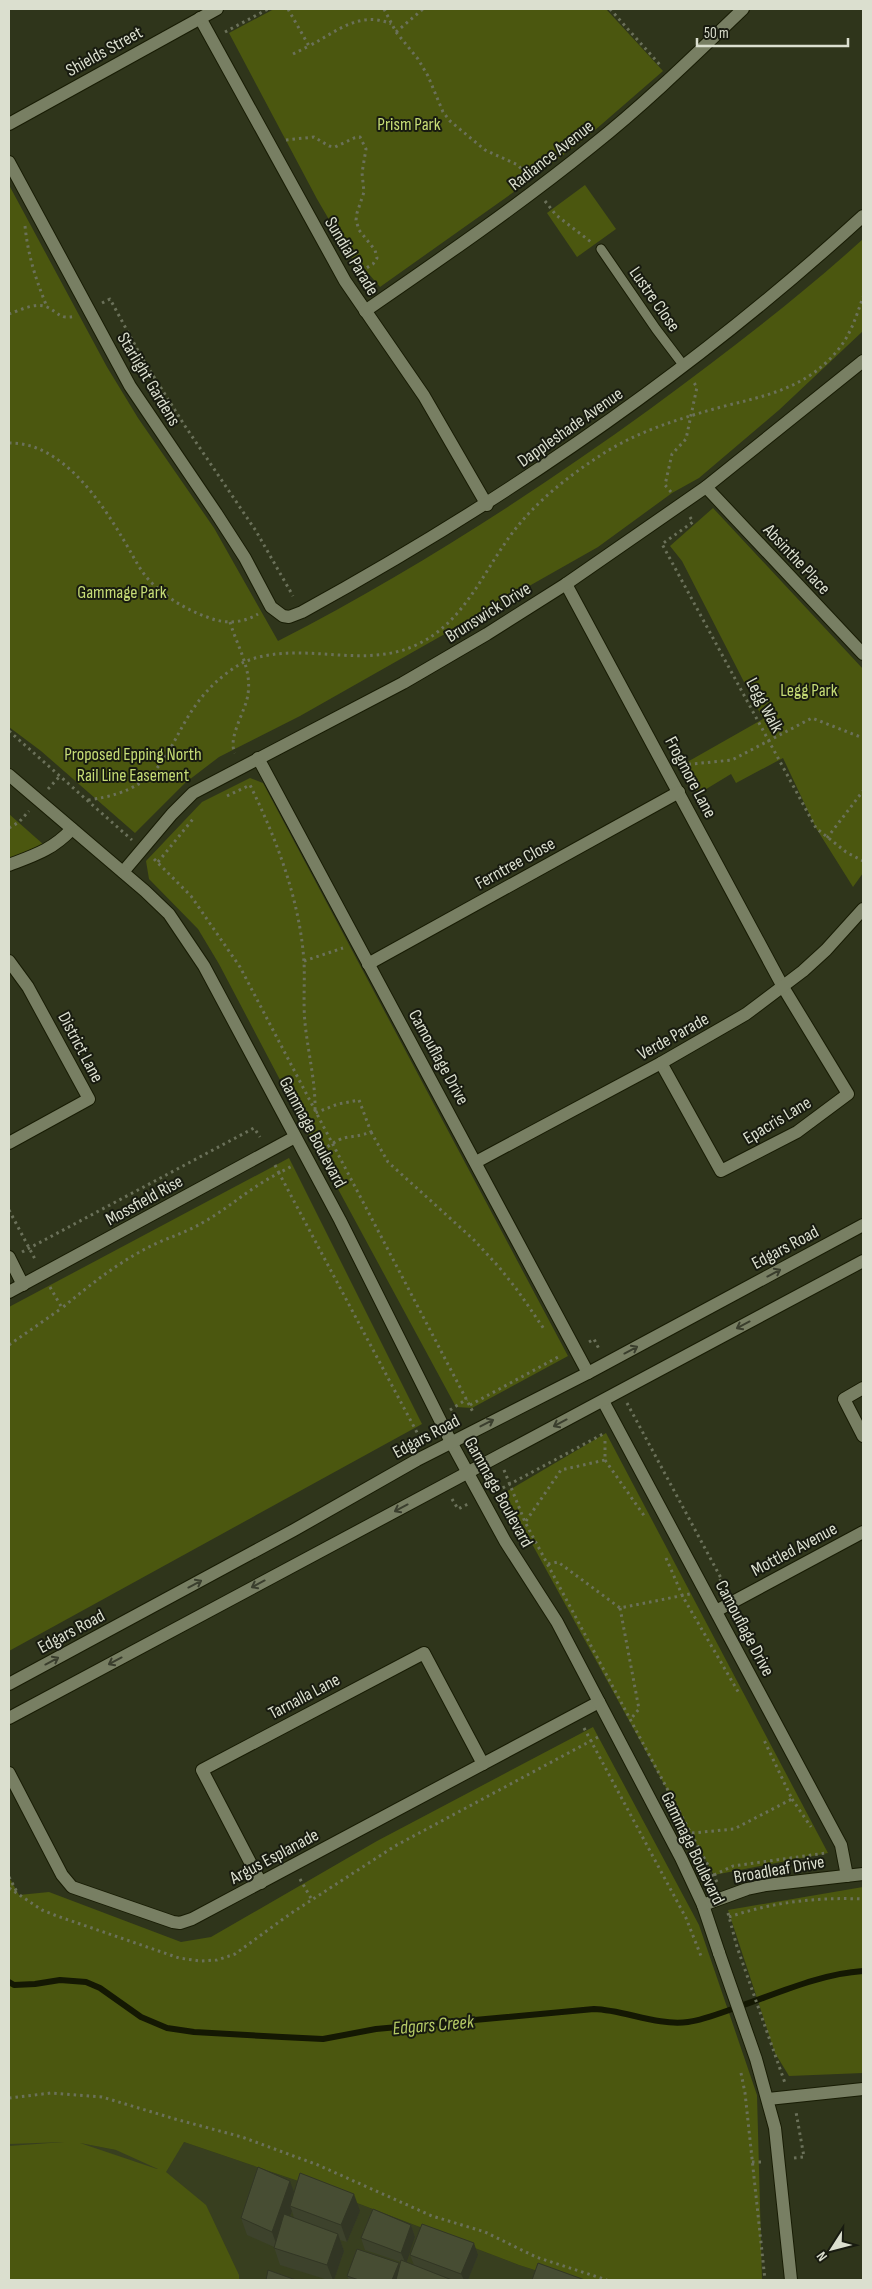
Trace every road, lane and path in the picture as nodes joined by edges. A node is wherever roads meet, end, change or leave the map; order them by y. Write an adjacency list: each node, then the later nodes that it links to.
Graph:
1 (217, 9): 8 (street, Shields Street)
2 (268, 9): 11 (path)
3 (288, 9): 12 (path)
4 (384, 9): 9 (path)
5 (423, 9): 10 (path)
6 (610, 9): 14 (path)
7 (743, 9): 14 (street, Radiance Avenue)
8 (200, 18): 11 (street, Sundial Parade); 15 (street, Shields Street)
9 (392, 24): 10 (path); 12 (path)
10 (396, 32): 18 (path)
11 (212, 39): 16 (street, Sundial Parade)
12 (309, 46): 13 (path)
13 (293, 54)
14 (673, 76): 18 (street, Radiance Avenue)
15 (11, 118)
16 (268, 143): 22 (street, Sundial Parade); 22 (path)
17 (9, 162): 35 (street, Starlight Gardens)
18 (536, 189): 21 (path); 25 (street, Radiance Avenue)
19 (863, 216): 27 (street, Dappleshade Avenue)
20 (24, 221): 24 (path)
21 (601, 249): 27 (lane, Lustre Close)
22 (345, 281): 25 (street, Sundial Parade)
23 (863, 297): 28 (path)
24 (47, 307)
25 (365, 311): 31 (street, Sundial Parade)
26 (863, 361): 30 (street, Brunswick Drive)
27 (684, 366): 28 (path); 31 (street, Dappleshade Avenue)
28 (691, 416): 32 (path); 38 (path)
29 (9, 443): 36 (path)
30 (706, 487): 32 (street, Brunswick Drive); 37 (street, Absinthe Place)
31 (487, 504): 35 (street, Dappleshade Avenue)
32 (682, 506): 34 (street, Brunswick Drive)
33 (662, 544): 41 (path, Legg Walk)
34 (566, 584): 42 (street, Brunswick Drive); 44 (street, Frogmore Lane)
35 (271, 607): 36 (path)
36 (230, 622): 38 (path)
37 (863, 654)
38 (244, 662): 43 (path); 50 (path)
39 (9, 731): 50 (path)
40 (863, 738): 41 (path)
41 (769, 741): 44 (path); 53 (path, Legg Walk)
42 (258, 758): 43 (street, Brunswick Drive); 60 (street, Camouflage Drive)
43 (242, 766): 46 (path); 54 (street, Brunswick Drive)
44 (667, 771): 48 (street, Frogmore Lane)
45 (9, 775): 52 (street, Gammage Boulevard)
46 (250, 785): 49 (path); 62 (path)
47 (863, 791): 53 (path)
48 (679, 792): 63 (street, Ferntree Close); 64 (street, Frogmore Lane)
49 (225, 797)
50 (87, 800): 54 (path)
51 (196, 815): 56 (path)
52 (72, 829): 57 (street); 58 (street, Gammage Boulevard)
53 (828, 838): 55 (path, Legg Walk)
54 (142, 849): 56 (path); 58 (street, Brunswick Drive)
55 (863, 861)
56 (158, 862): 66 (path)
57 (9, 865)
58 (123, 872): 68 (street, Gammage Boulevard)
59 (863, 909): 64 (street, Verde Parade)
60 (357, 942): 62 (path); 63 (street, Camouflage Drive)
61 (9, 961): 69 (street, District Lane)
62 (304, 961): 66 (path)
63 (368, 964): 73 (street, Camouflage Drive)
64 (783, 988): 65 (street, Verde Parade); 65 (street, Epacris Lane)
65 (661, 1063): 73 (street, Verde Parade)
66 (316, 1113): 67 (path); 70 (path)
67 (371, 1132): 70 (path); 84 (path)
68 (295, 1138): 71 (street, Mossfield Rise); 72 (street, Gammage Boulevard)
69 (9, 1143)
70 (333, 1146): 72 (path); 86 (path)
71 (268, 1152): 74 (path); 77 (path); 80 (street, Mossfield Rise)
72 (306, 1158): 74 (path); 91 (street, Gammage Boulevard)
73 (476, 1162): 87 (street, Camouflage Drive)
74 (279, 1173): 83 (path); 92 (path)
75 (9, 1210): 77 (path)
76 (863, 1225): 87 (street, Edgars Road, one-way to 76)
77 (29, 1248): 78 (path); 80 (path)
78 (9, 1258): 81 (street)
79 (863, 1260): 89 (street, one-way to 89)
80 (43, 1274): 81 (street, Mossfield Rise); 83 (path)
81 (23, 1285): 82 (street, Mossfield Rise)
82 (9, 1292)
83 (62, 1308): 85 (path)
84 (546, 1333)
85 (9, 1345)
86 (556, 1349)
87 (588, 1373): 91 (street, Edgars Road, one-way to 87)
88 (863, 1388): 90 (street)
89 (603, 1401): 94 (street, one-way to 94); 103 (street, Camouflage Drive)
90 (863, 1436)
91 (451, 1442): 92 (street, Edgars Road); 94 (street, Gammage Boulevard)
92 (428, 1454): 104 (street, Edgars Road, one-way to 92)
93 (605, 1460): 96 (path); 98 (path); 99 (path)
94 (468, 1472): 95 (street); 97 (street, Gammage Boulevard)
95 (444, 1484): 97 (path); 108 (street, one-way to 108)
96 (512, 1484): 97 (path); 98 (path)
97 (482, 1498): 106 (street, Gammage Boulevard)
98 (526, 1522): 109 (path)
99 (650, 1524)
100 (863, 1532): 103 (street, Mottled Avenue)
101 (663, 1550): 105 (path)
102 (620, 1608): 109 (path)
103 (716, 1611): 120 (street, Camouflage Drive)
104 (9, 1684)
105 (742, 1698)
106 (599, 1702): 107 (street, Argus Esplanade); 127 (street, Gammage Boulevard)
107 (576, 1714): 111 (street, Argus Esplanade); 129 (path)
108 (9, 1718)
109 (631, 1720): 115 (path)
110 (762, 1735): 113 (path)
111 (483, 1764): 117 (street, Argus Esplanade); 122 (street, Tarnalla Lane)
112 (9, 1773): 122 (street, Argus Esplanade)
113 (792, 1799): 114 (path); 115 (path)
114 (813, 1830)
115 (692, 1833): 119 (path)
116 (823, 1846): 119 (path)
117 (293, 1866): 122 (street, Argus Esplanade); 126 (path)
118 (863, 1874): 120 (street, Broadleaf Drive)
119 (714, 1875): 124 (path)
120 (847, 1876): 124 (street, Broadleaf Drive)
121 (9, 1877): 123 (path)
122 (261, 1883)
123 (18, 1895)
124 (722, 1898): 127 (street, Broadleaf Drive); 128 (path)
125 (863, 1899): 128 (path)
126 (312, 1900)
127 (703, 1905): 134 (street, Gammage Boulevard)
128 (729, 1917): 132 (path)
129 (702, 1958)
130 (740, 2069): 137 (path)
131 (863, 2089): 132 (street)
132 (790, 2097): 134 (street); 135 (path)
133 (9, 2098): 136 (path)
134 (768, 2099): 138 (street, Gammage Boulevard)
135 (804, 2157)
136 (607, 2280)
137 (765, 2280)
138 (791, 2280)

